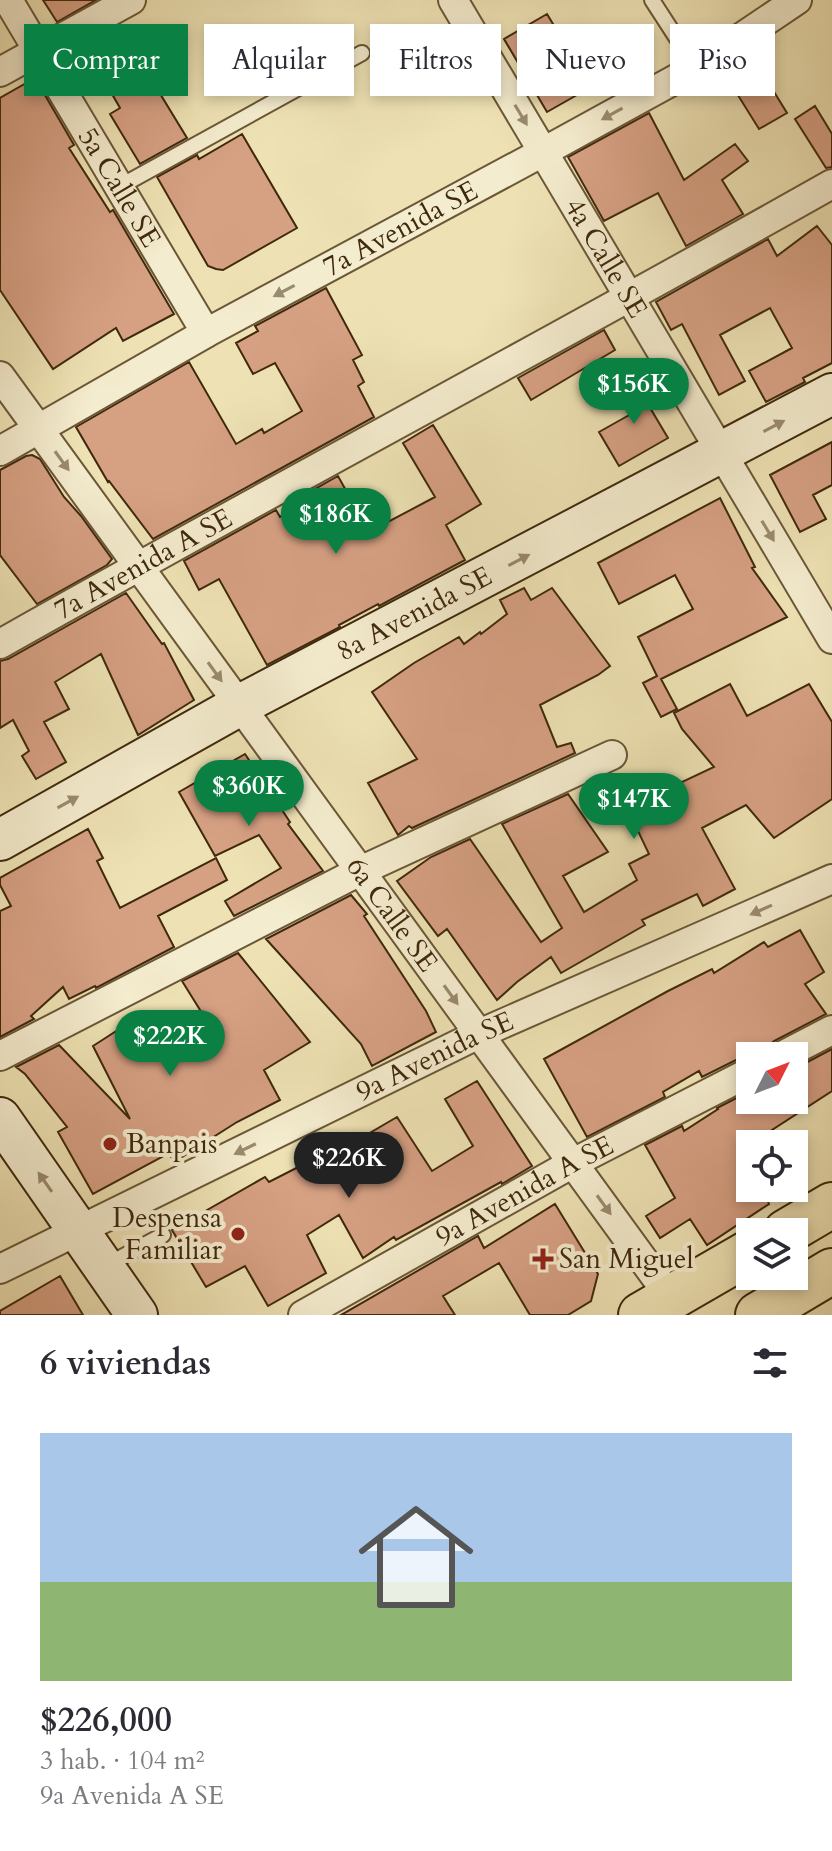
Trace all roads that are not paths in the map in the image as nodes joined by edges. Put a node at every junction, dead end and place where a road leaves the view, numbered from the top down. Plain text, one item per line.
1 (8, 0) edge
2 (131, 0) edge
3 (453, 0) edge
4 (652, 0) edge
5 (797, 0) edge
6 (88, 24) edge
7 (761, 24) edge
8 (24, 26) edge
9 (670, 28) edge
10 (362, 53) dead end
11 (24, 59) edge
12 (0, 72) edge
13 (670, 82) edge
14 (65, 96) edge
15 (543, 152) junction
16 (832, 184) edge
17 (119, 187) junction
18 (629, 298) junction
19 (206, 333) junction
20 (0, 376) edge
21 (832, 394) edge
22 (39, 429) junction
23 (0, 451) edge
24 (722, 454) junction
25 (138, 566) junction
26 (832, 639) edge
27 (0, 644) edge
28 (240, 705) junction
29 (612, 755) dead end
30 (0, 840) edge
31 (360, 871) junction
32 (832, 879) edge
33 (832, 1030) edge
34 (479, 1034) junction
35 (808, 1042) edge
36 (0, 1056) edge
37 (736, 1079) edge
38 (0, 1118) edge
39 (573, 1163) junction
40 (832, 1205) edge
41 (808, 1219) edge
42 (79, 1232) junction
43 (163, 1235) dead end
44 (736, 1262) edge
45 (103, 1267) junction
46 (0, 1269) edge
47 (832, 1271) edge
48 (736, 1284) edge
49 (671, 1309) edge
50 (137, 1315) edge
51 (303, 1315) edge
52 (758, 1315) edge

1 - 8 street, 5a Calle SE
2 - 6 street
3 -> 15 street, 4a Calle SE
4 - 9 lane
5 - 7 street, 7a Avenida SE
10 - 17 lane
11 - 12 street
13 -> 15 street, 7a Avenida SE
14 - 17 street, 5a Calle SE
15 - 18 street, 4a Calle SE
15 -> 19 street, 7a Avenida SE
16 - 18 street, 7a Avenida A SE
17 - 19 street, 5a Calle SE
18 - 24 street, 4a Calle SE
18 - 25 street, 7a Avenida A SE
19 - 22 street, 7a Avenida SE
20 - 22 street, 6a Calle SE
24 -> 21 street, 8a Avenida SE
22 - 23 street, 7a Avenida SE
22 -> 25 street, 6a Calle SE
24 -> 26 street, 4a Calle SE
28 -> 24 street, 8a Avenida SE
25 - 27 street, 7a Avenida A SE
25 -> 28 street, 6a Calle SE
30 -> 28 street, 8a Avenida SE
28 - 31 street, 6a Calle SE
29 - 31 street
31 -> 34 street, 6a Calle SE
31 - 36 street
32 -> 34 street, 9a Avenida SE
33 - 35 street
34 - 39 street, 6a Calle SE
34 -> 42 street, 9a Avenida SE
37 - 39 street, 9a Avenida A SE
42 -> 38 street
39 -> 49 street, 6a Calle SE
39 - 51 street, 9a Avenida A SE
40 - 41 highway
42 - 45 street
42 - 46 street, 9a Avenida SE
43 - 45 lane
44 - 49 highway
45 - 50 street
47 - 52 highway
48 - 49 highway

